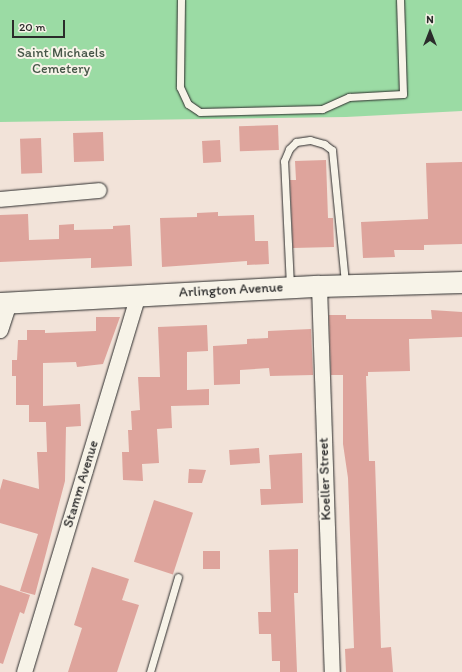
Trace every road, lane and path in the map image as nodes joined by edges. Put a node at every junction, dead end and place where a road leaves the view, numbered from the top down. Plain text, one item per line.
1 (181, 0) edge
2 (400, 0) edge
3 (99, 190) dead end
4 (0, 199) edge
5 (462, 282) edge
6 (345, 285) junction
7 (319, 286) junction
8 (290, 287) junction
9 (138, 295) junction
10 (4, 303) edge
11 (0, 330) edge
12 (178, 577) dead end
13 (24, 672) edge
14 (150, 672) edge
15 (332, 672) edge

1 - 2 lane
3 - 4 street
5 - 6 main road, Arlington Avenue
6 - 7 main road, Arlington Avenue
6 - 8 lane
7 - 8 main road, Arlington Avenue
7 - 15 street, Koeller Street
8 - 9 main road, Arlington Avenue
9 - 10 main road, Arlington Avenue
9 - 13 street, Stamm Avenue
10 - 11 street
12 - 14 lane

